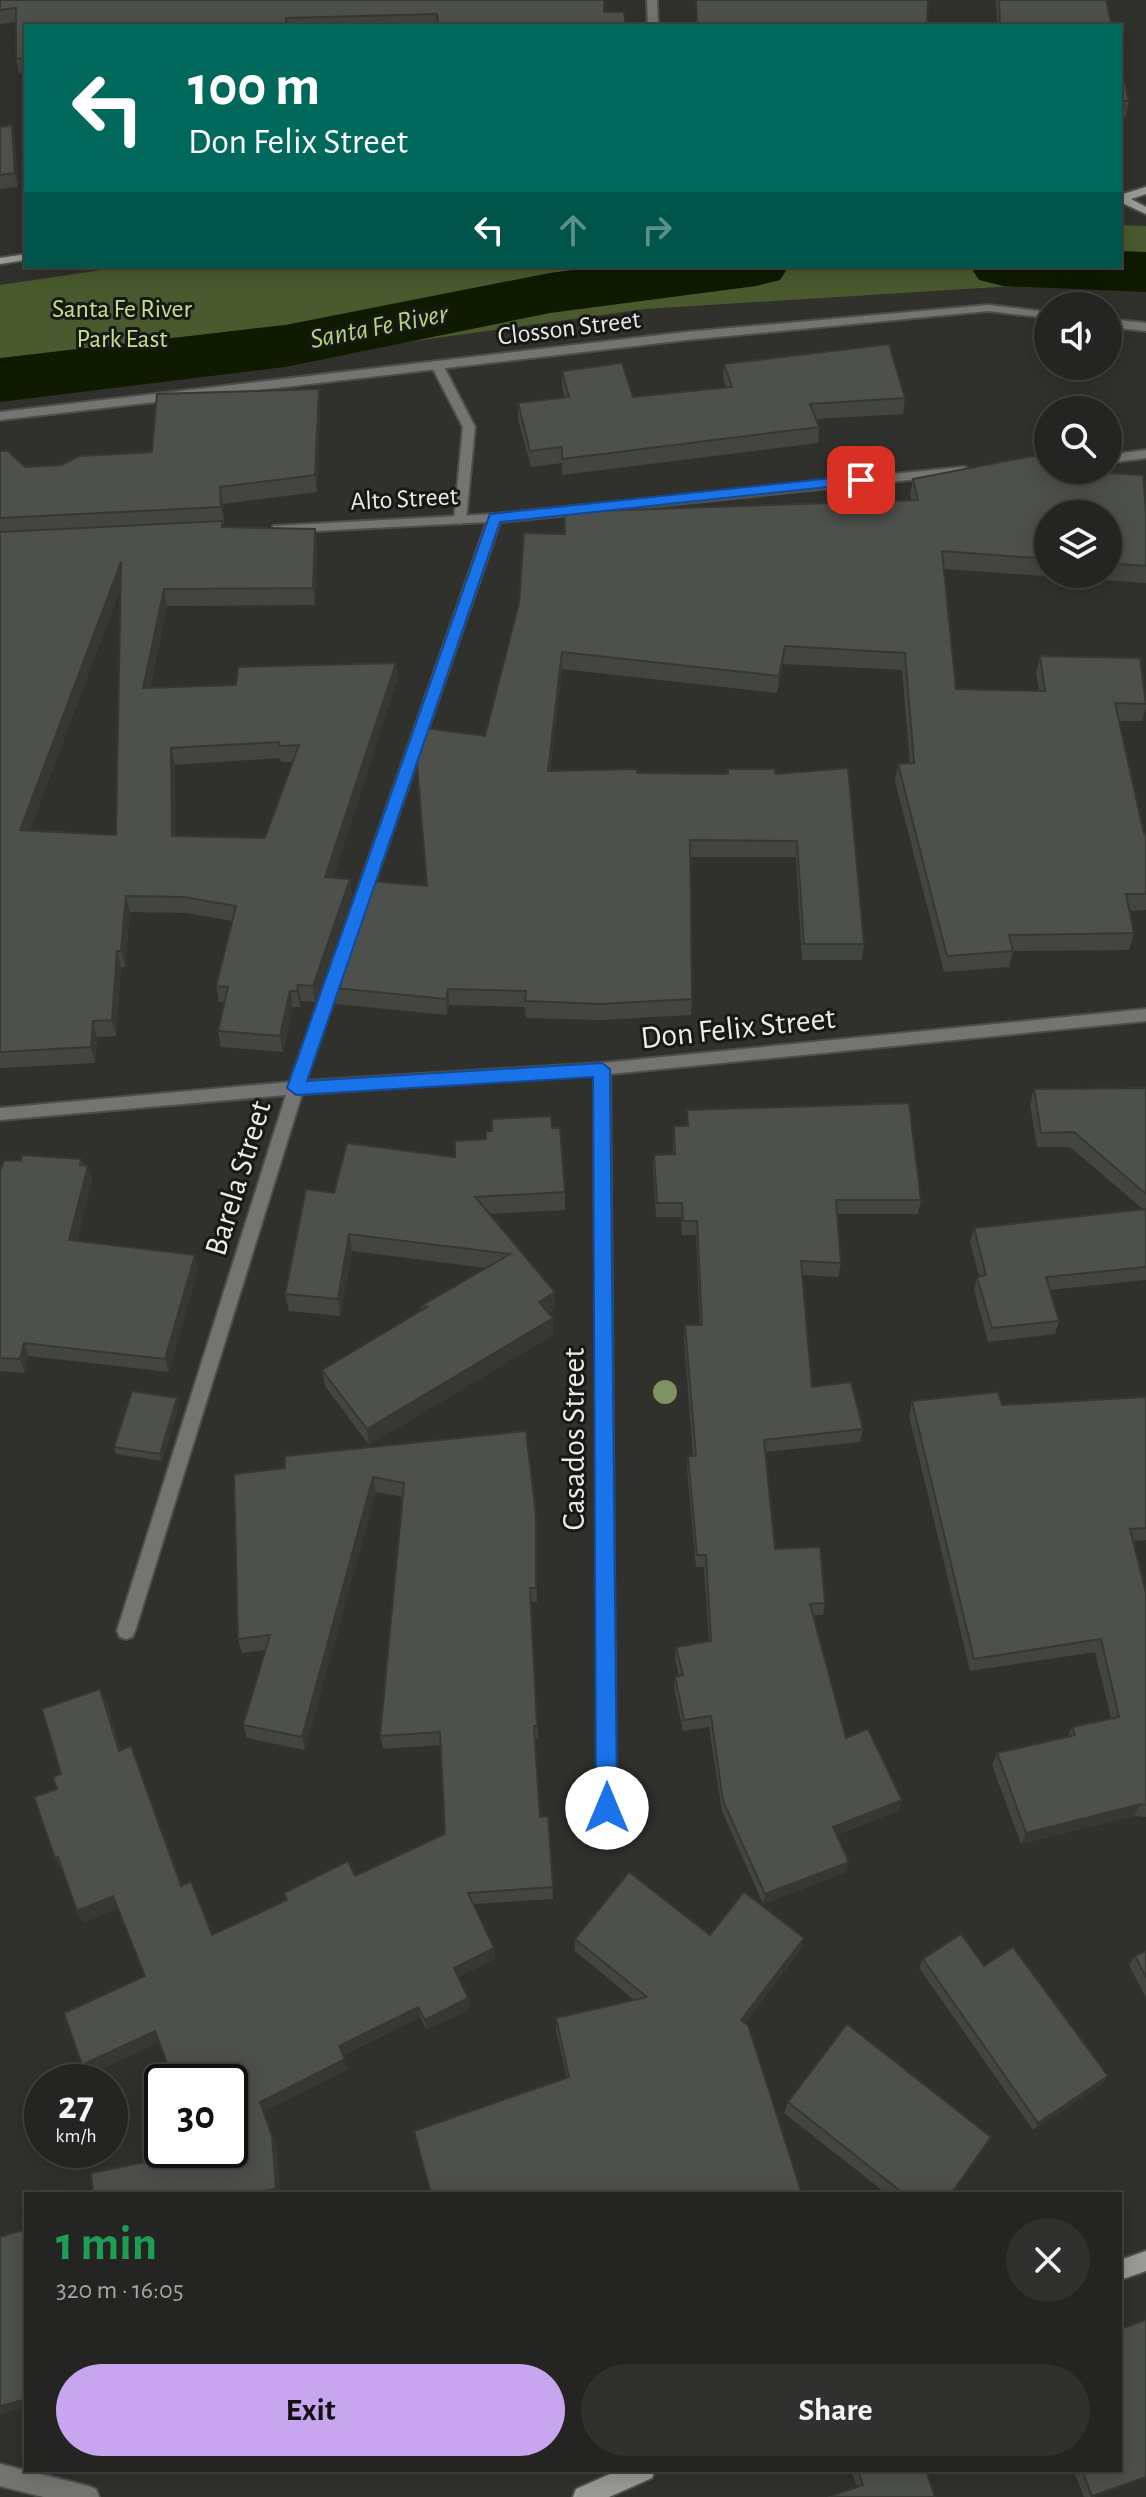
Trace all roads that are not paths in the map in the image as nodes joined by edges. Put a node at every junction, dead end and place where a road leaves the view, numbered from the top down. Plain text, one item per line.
1 (652, 0) edge
2 (653, 24) edge
3 (1146, 190) edge
4 (1122, 199) edge
5 (1122, 199) edge
6 (1146, 211) edge
7 (24, 257) edge
8 (0, 261) edge
9 (1034, 313) edge
10 (1122, 324) edge
11 (1146, 327) edge
12 (437, 365) junction
13 (0, 416) edge
14 (1146, 454) edge
15 (1122, 457) edge
16 (970, 471) edge
17 (495, 518) junction
18 (460, 520) junction
19 (259, 530) edge
20 (1146, 1015) edge
21 (602, 1069) junction
22 (296, 1088) junction
23 (0, 1114) edge
24 (126, 1631) dead end
25 (607, 1808) dead end
26 (1146, 2261) edge
27 (1122, 2269) edge
28 (640, 2472) edge
29 (0, 2475) edge
30 (88, 2497) edge
31 (584, 2497) edge

1 - 2 street
3 - 4 street
5 - 6 street
7 - 8 street
9 - 12 street, Closson Street
10 - 11 street
12 - 13 street, Closson Street
12 - 18 street
14 - 15 street
16 - 17 street, Alto Street
17 - 18 street, Alto Street
17 - 22 street, Barela Street
18 - 19 street, Alto Street
20 - 21 street, Don Felix Street
21 - 22 street, Don Felix Street
21 - 25 street, Casados Street
22 - 23 street, Don Felix Street
22 - 24 street, Barela Street
26 - 27 street
28 - 31 street
29 - 30 street

